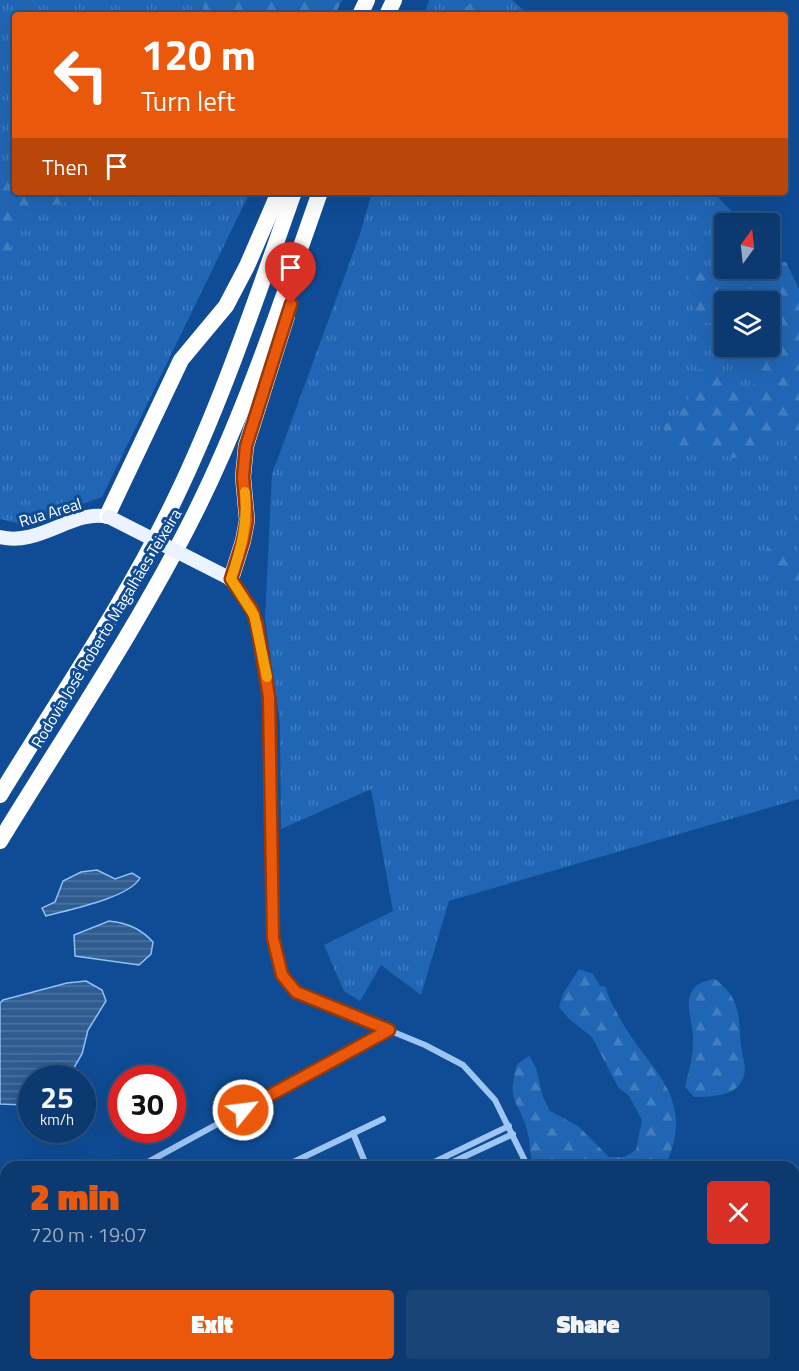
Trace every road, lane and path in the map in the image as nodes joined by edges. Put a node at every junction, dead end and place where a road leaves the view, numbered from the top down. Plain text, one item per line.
1 (278, 195) edge
2 (293, 195) edge
3 (320, 195) edge
4 (320, 195) edge
5 (108, 516) junction
6 (0, 537) edge
7 (230, 578) junction
8 (0, 795) edge
9 (0, 841) edge
10 (389, 1030) junction
11 (383, 1119) dead end
12 (509, 1126) junction
13 (354, 1133) junction
14 (513, 1134) junction
15 (150, 1161) edge
16 (296, 1161) edge
17 (365, 1161) edge
18 (436, 1161) edge
19 (455, 1161) edge
20 (525, 1161) edge

1 - 5 highway
2 - 8 highway, Rodovia José Roberto Magalhães Teixeira
3 - 7 highway
4 - 9 highway, Rodovia José Roberto Magalhães Teixeira
5 - 6 main road, Rua Areal
5 - 7 main road, bridge
7 - 10 street
10 - 12 street
10 - 15 street
11 - 13 street
12 - 14 street
12 - 18 street
13 - 16 street
13 - 17 street
14 - 19 street
14 - 20 street

